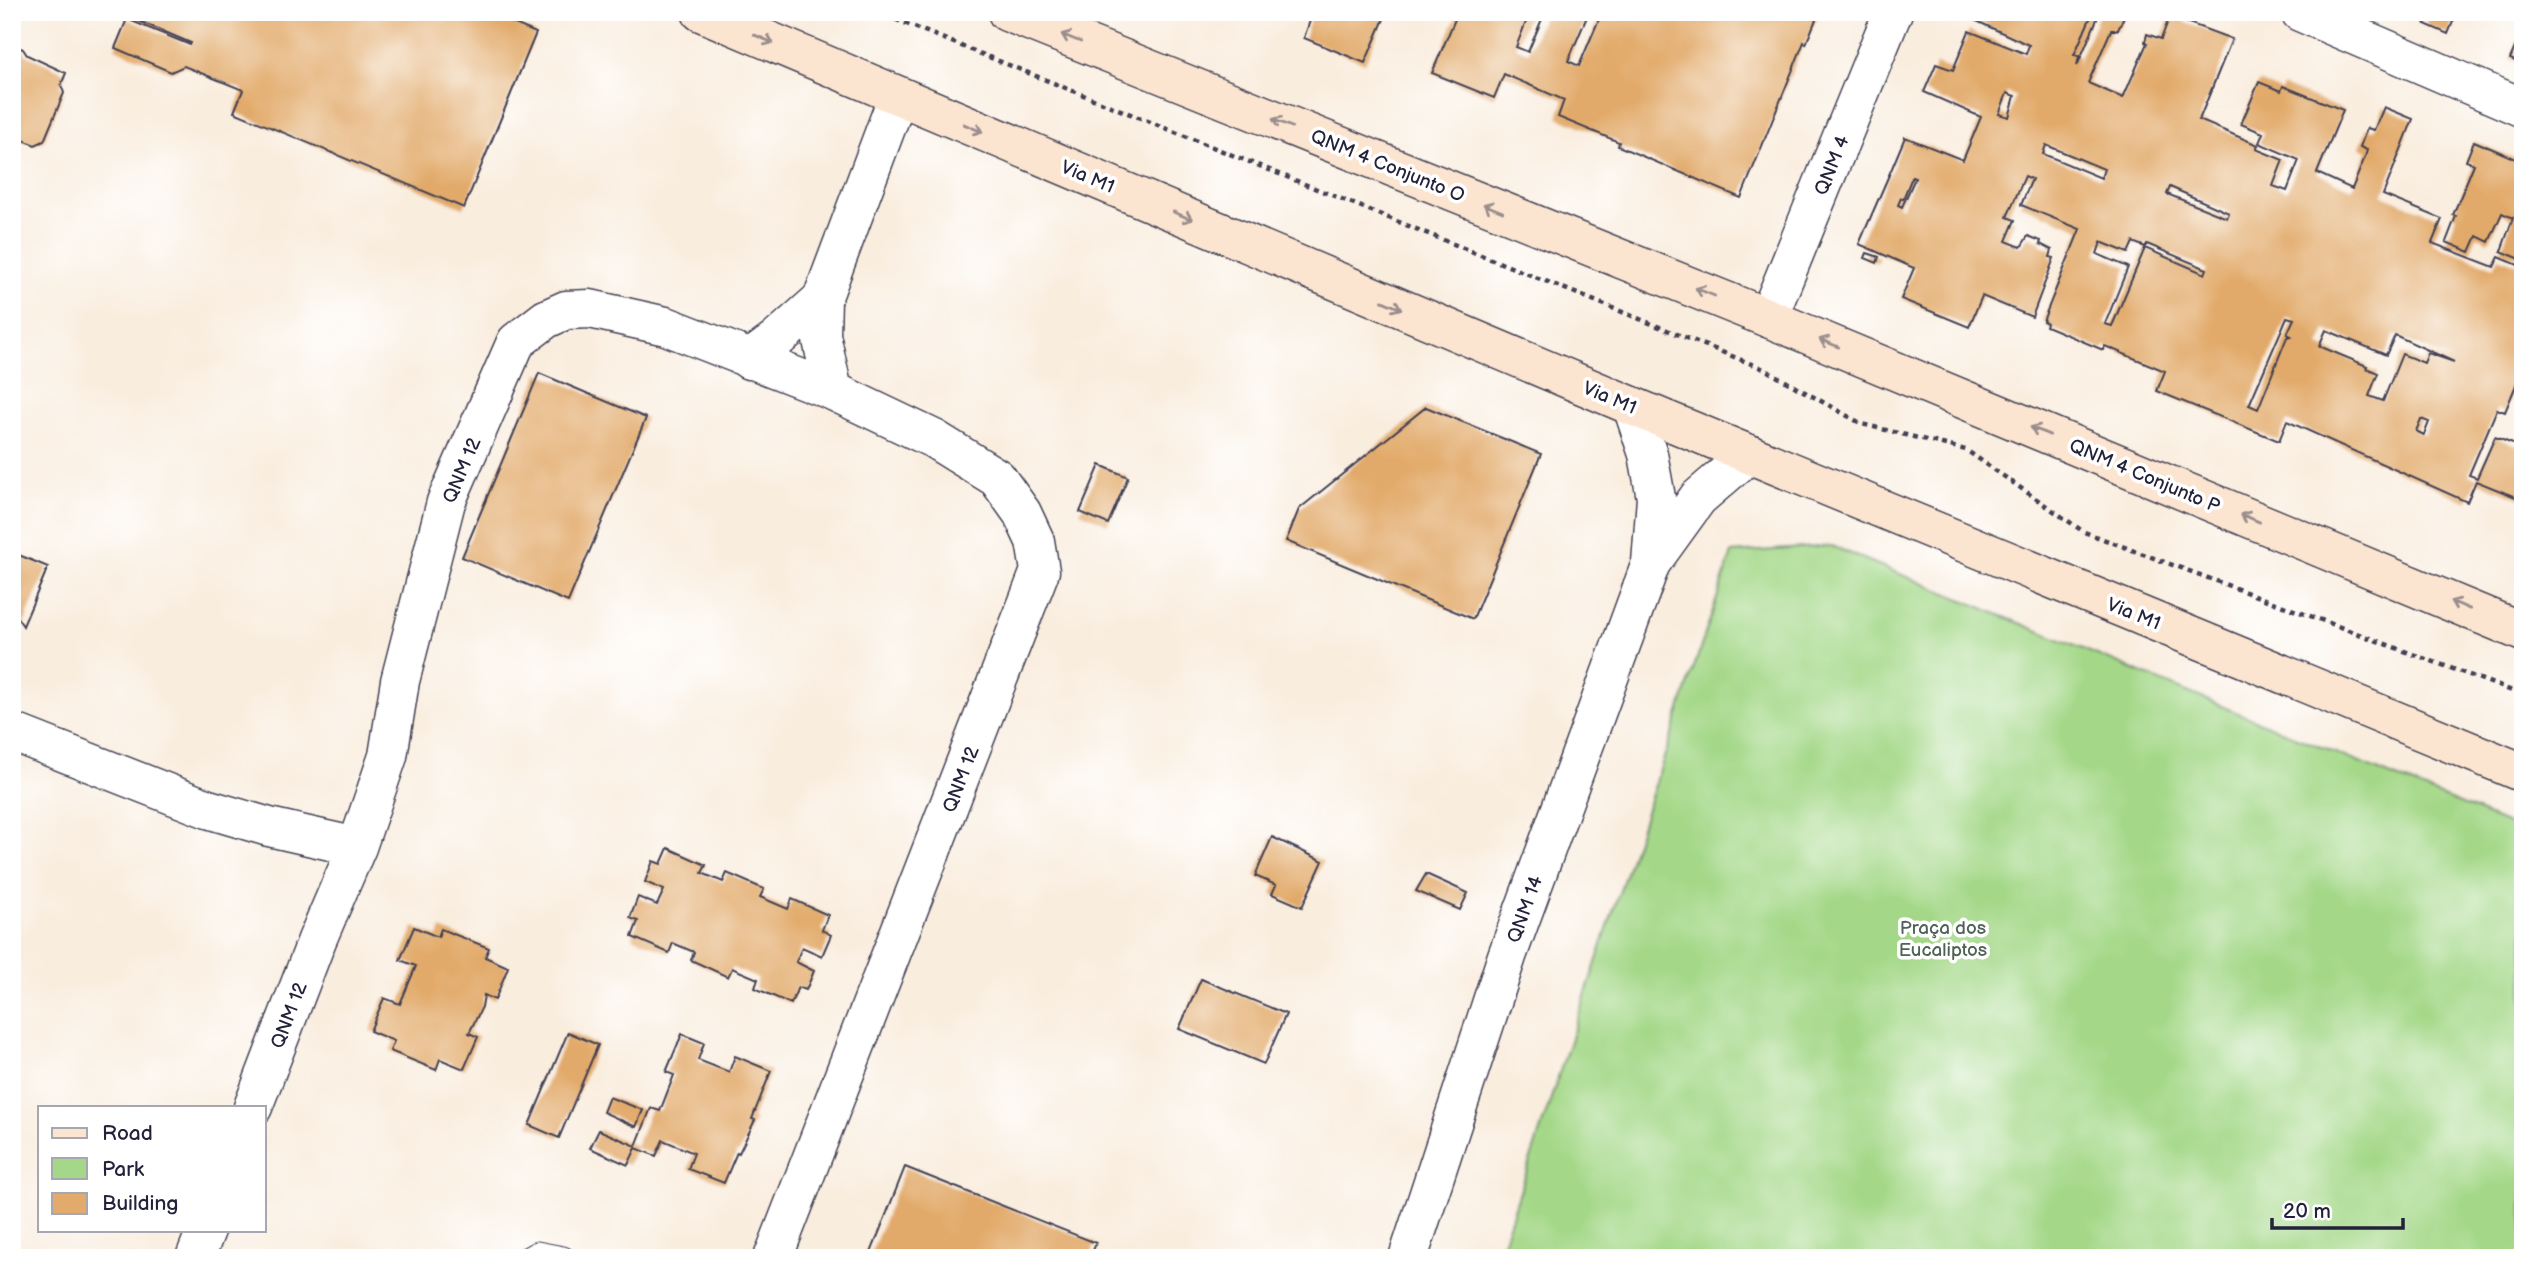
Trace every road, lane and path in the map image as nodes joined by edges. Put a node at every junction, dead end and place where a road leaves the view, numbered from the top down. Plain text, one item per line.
1 (701, 12) edge
2 (877, 12) edge
3 (1007, 12) edge
4 (1893, 12) edge
5 (2300, 12) edge
6 (898, 96) junction
7 (2523, 108) edge
8 (822, 299) junction
9 (1768, 318) junction
10 (749, 360) junction
11 (833, 391) junction
12 (1632, 406) junction
13 (1749, 453) junction
14 (1651, 563) junction
15 (2523, 632) edge
16 (2523, 695) edge
17 (2409, 726) junction
18 (12, 732) edge
19 (2523, 748) edge
20 (2523, 773) edge
21 (357, 847) junction
22 (253, 1106) edge
23 (205, 1232) edge
24 (195, 1258) edge
25 (528, 1258) edge
26 (563, 1258) edge
27 (773, 1258) edge
28 (1408, 1258) edge

1 -> 6 main road, Via M1
2 - 16 path
9 -> 3 main road, QNM 4 Conjunto O
4 - 9 street, QNM 4
5 - 7 street
6 - 8 street
6 -> 12 main road, Via M1
8 - 10 street
8 - 11 street
15 -> 9 main road, QNM 4 Conjunto P
10 - 11 street, QNM 12
10 - 21 street, QNM 12
11 - 27 street, QNM 12
12 - 13 main road, Via M1
12 - 14 street, QNM 14
13 - 14 street, QNM 14
13 - 17 main road, Via M1
14 - 28 street, QNM 14
17 - 19 main road
17 - 20 main road, Via M1
18 - 21 street
21 - 22 street, QNM 12
23 - 24 street
25 - 26 lane

